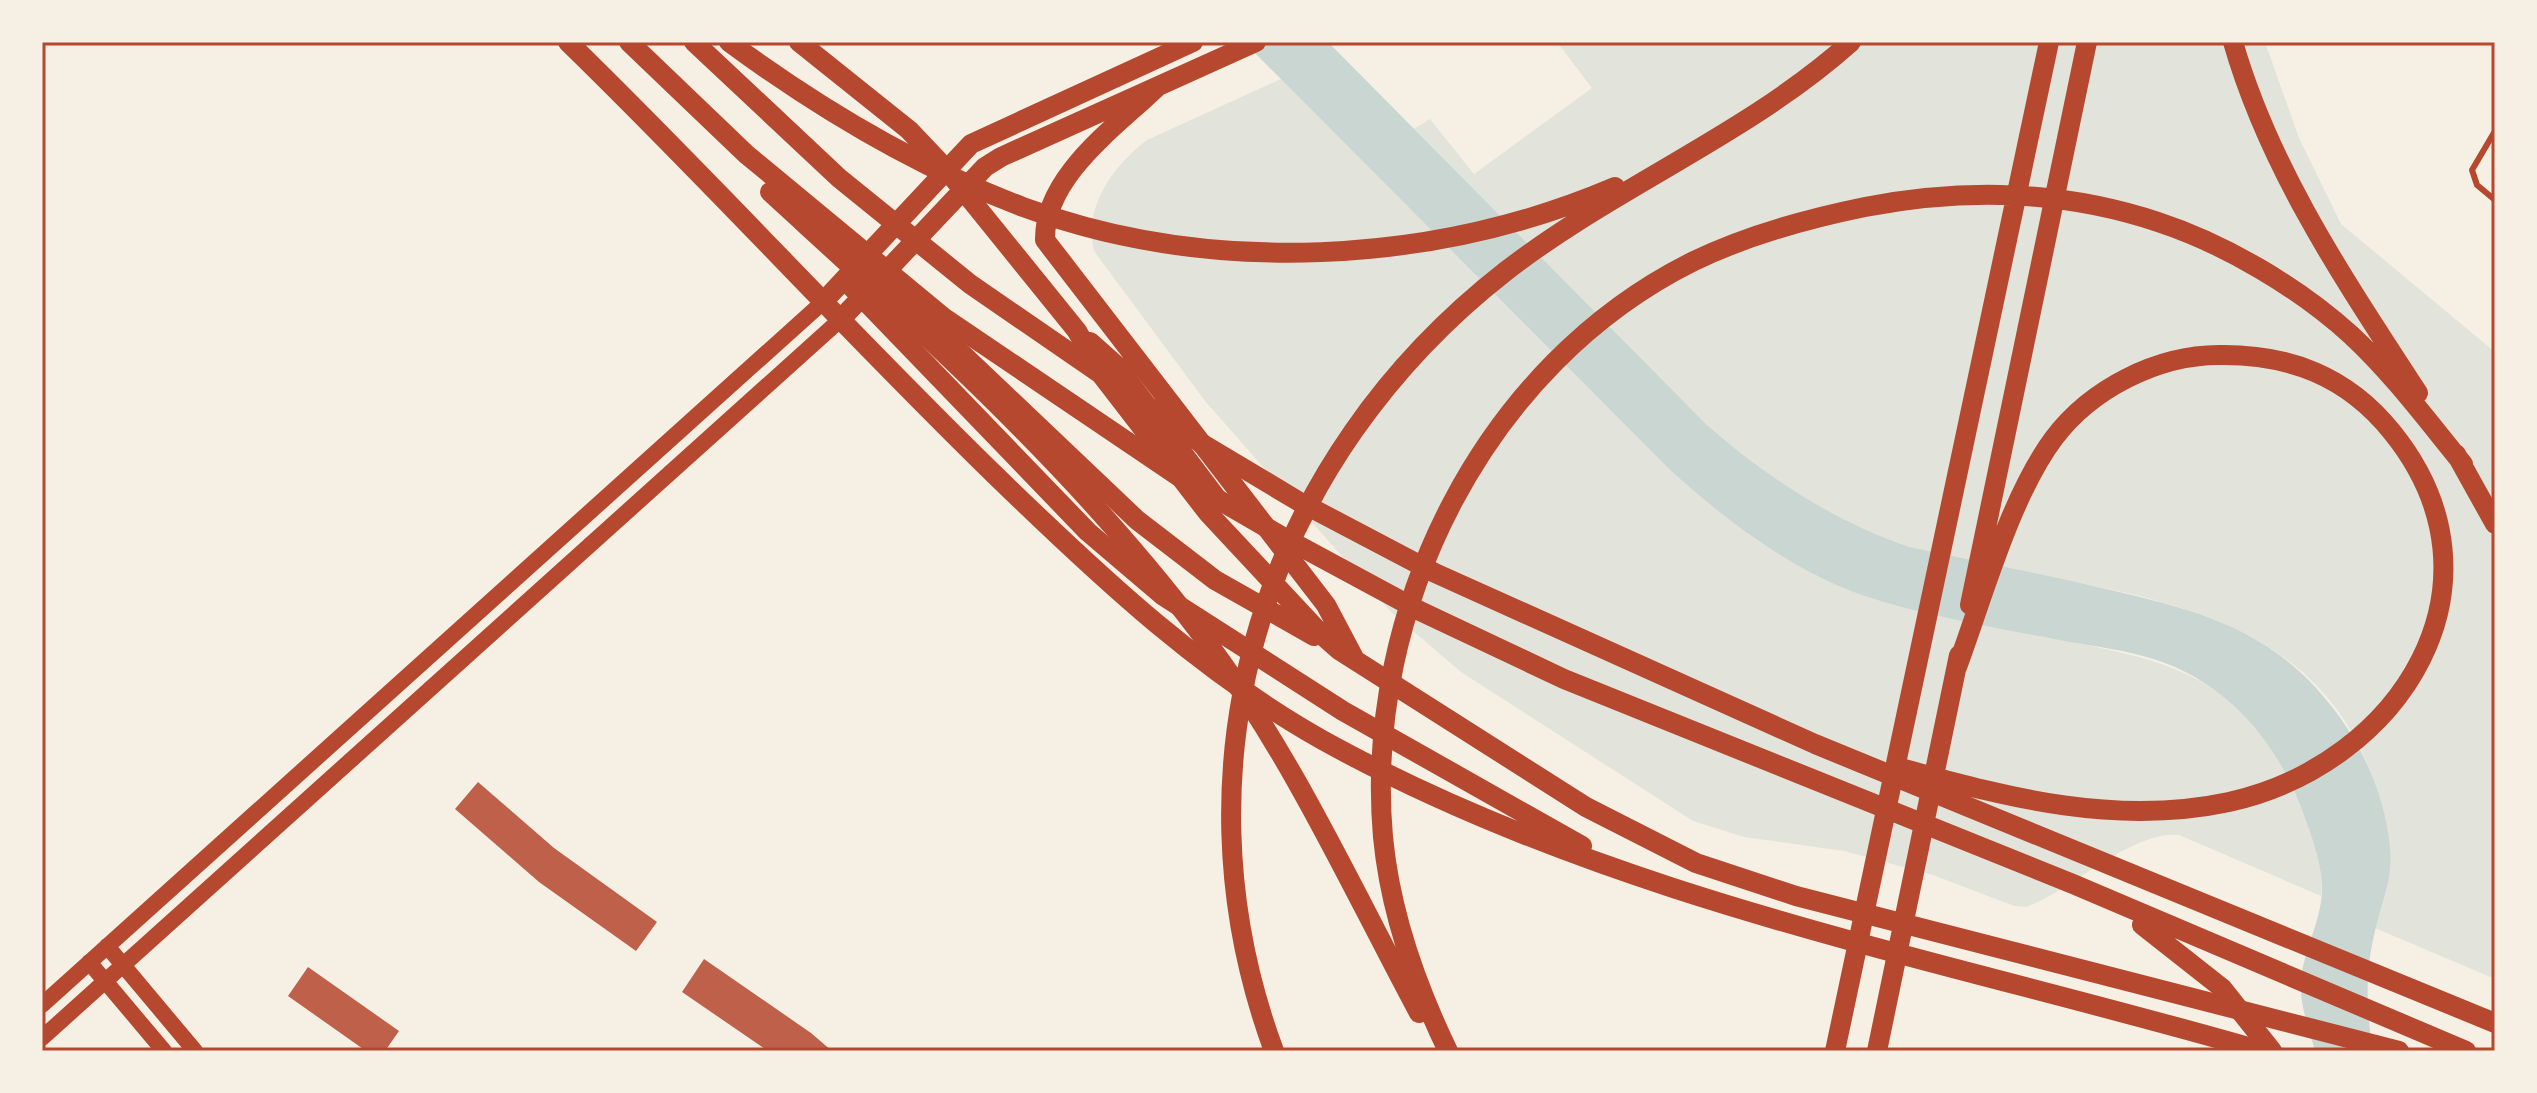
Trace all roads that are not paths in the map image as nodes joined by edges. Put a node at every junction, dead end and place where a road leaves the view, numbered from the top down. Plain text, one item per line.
1 (568, 42) edge
2 (628, 42) edge
3 (694, 42) edge
4 (729, 42) edge
5 (799, 42) edge
6 (1193, 42) edge
7 (1256, 42) edge
8 (1851, 42) edge
9 (2049, 42) edge
10 (2087, 42) edge
11 (2233, 42) edge
12 (1157, 87) junction
13 (2495, 131) edge
14 (1688, 156) junction
15 (946, 169) junction
16 (962, 189) junction
17 (2495, 200) edge
18 (864, 261) junction
19 (882, 278) junction
20 (845, 280) junction
21 (863, 297) junction
22 (823, 302) junction
23 (840, 320) junction
24 (2463, 464) junction
25 (2495, 524) edge
26 (1347, 655) junction
27 (1957, 667) junction
28 (1815, 744) junction
29 (1624, 870) junction
30 (1915, 873) junction
31 (2073, 884) junction
32 (107, 946) junction
33 (89, 962) junction
34 (124, 965) junction
35 (105, 980) junction
36 (42, 1005) edge
37 (2495, 1023) edge
38 (42, 1038) edge
39 (2394, 1049) edge
40 (164, 1051) edge
41 (195, 1051) edge
42 (1274, 1051) edge
43 (1440, 1051) edge
44 (1448, 1051) edge
45 (1835, 1051) edge
46 (1877, 1051) edge
47 (1890, 1051) edge
48 (2262, 1051) edge
49 (2272, 1051) edge
50 (2466, 1051) edge

1 - 22 main road
2 - 31 main road
2 - 43 main road
3 - 28 main road
4 - 14 main road
5 - 15 main road
6 - 15 main road
7 - 12 main road
8 - 14 main road
9 - 45 main road
10 - 27 main road
11 - 24 main road
12 - 16 main road
12 - 26 main road
13 - 17 lane
14 - 42 main road
15 - 16 main road
15 - 18 main road
16 - 19 main road
16 - 26 main road
18 - 19 main road
18 - 20 main road
19 - 21 main road
19 - 26 main road
20 - 21 main road
20 - 22 main road
21 - 23 main road
21 - 29 main road
22 - 23 main road
22 - 32 main road
23 - 29 main road
23 - 34 main road
24 - 25 main road
24 - 44 main road
26 - 39 main road
27 - 28 main road
27 - 30 main road
28 - 37 main road
29 - 48 main road
30 - 46 main road
30 - 47 main road
31 - 49 main road
31 - 50 main road
32 - 33 main road
32 - 34 main road
33 - 35 main road
33 - 36 main road
34 - 35 main road
34 - 41 main road
35 - 38 main road
35 - 40 main road

